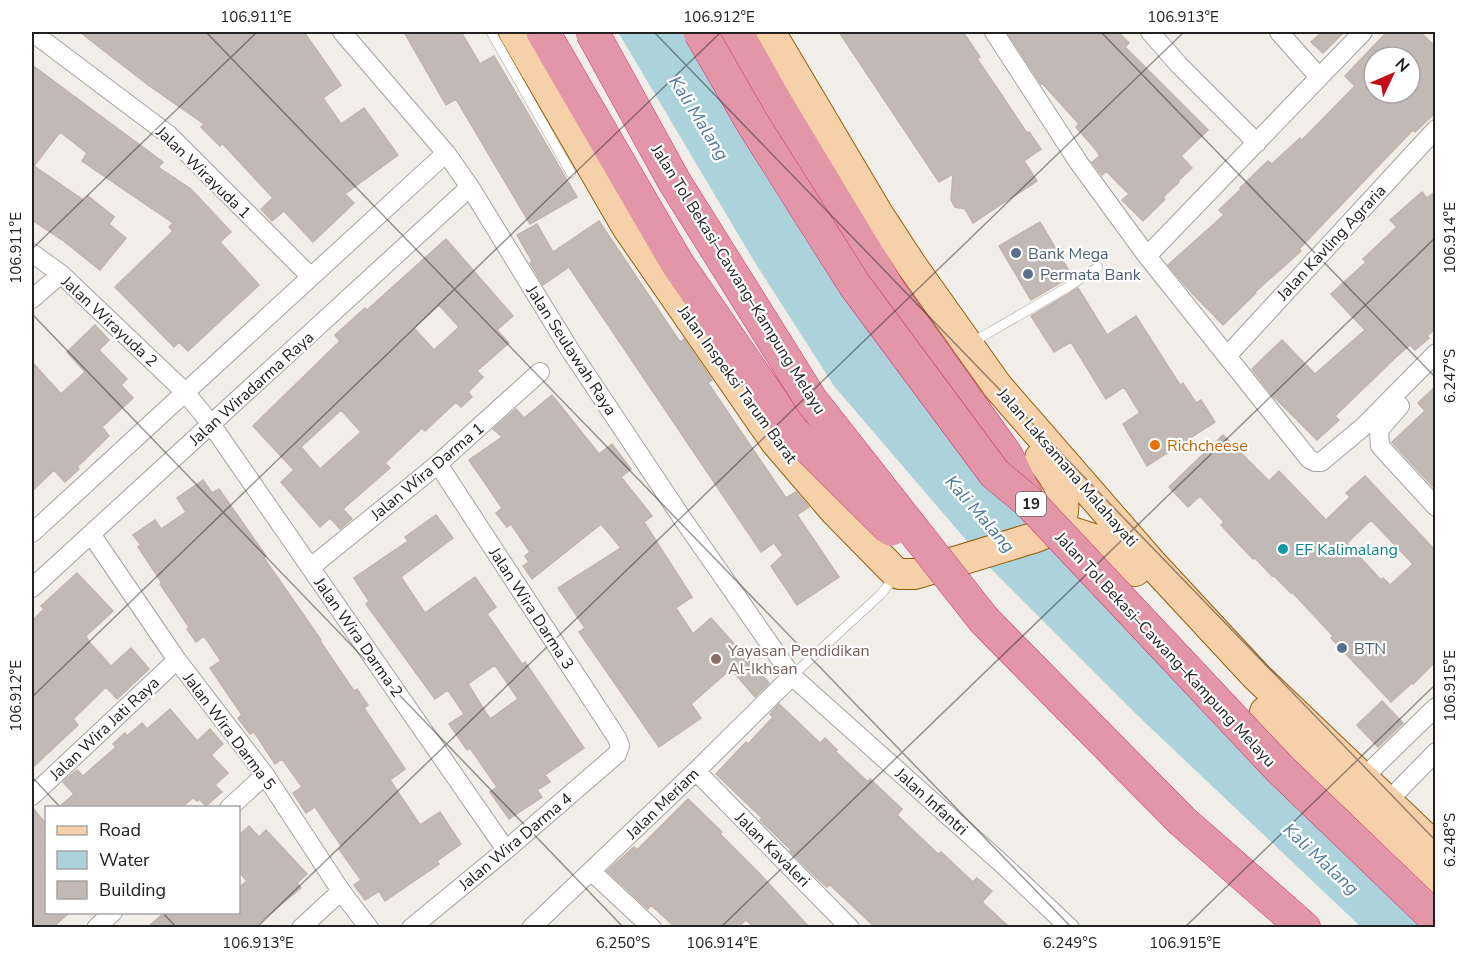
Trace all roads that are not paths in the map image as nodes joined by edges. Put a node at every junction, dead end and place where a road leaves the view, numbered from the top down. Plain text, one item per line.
1 (32, 32) edge
2 (342, 32) edge
3 (491, 32) edge
4 (514, 32) edge
5 (543, 32) edge
6 (591, 32) edge
7 (700, 32) edge
8 (736, 32) edge
9 (770, 32) edge
10 (994, 32) edge
11 (1150, 32) edge
12 (1279, 32) edge
13 (1363, 32) edge
14 (1319, 77) junction
15 (1436, 129) edge
16 (1257, 143) junction
17 (446, 153) junction
18 (571, 173) dead end
19 (470, 187) junction
20 (32, 253) edge
21 (1147, 256) junction
22 (1098, 267) dead end
23 (61, 274) junction
24 (311, 277) junction
25 (32, 299) edge
26 (967, 345) junction
27 (1436, 353) edge
28 (1227, 356) junction
29 (1436, 371) edge
30 (540, 372) dead end
31 (998, 387) junction
32 (185, 392) junction
33 (211, 424) junction
34 (438, 464) junction
35 (1029, 502) junction
36 (1436, 507) edge
37 (1057, 528) junction
38 (32, 533) edge
39 (91, 534) junction
40 (311, 567) junction
41 (912, 572) junction
42 (32, 588) edge
43 (984, 620) junction
44 (177, 660) junction
45 (792, 676) junction
46 (1436, 707) edge
47 (1436, 752) edge
48 (617, 754) joint
49 (696, 771) junction
50 (265, 775) junction
51 (1363, 778) junction
52 (32, 796) edge
53 (1388, 801) junction
54 (230, 806) edge
55 (1436, 848) edge
56 (506, 850) junction
57 (591, 872) junction
58 (1436, 881) edge
59 (341, 891) junction
60 (111, 914) edge
61 (1436, 919) edge
62 (96, 927) edge
63 (301, 927) edge
64 (369, 927) edge
65 (411, 927) edge
66 (531, 927) edge
67 (652, 927) edge
68 (850, 927) edge
69 (1070, 927) edge
70 (1304, 927) edge

1 - 24 street, Jalan Wirayuda 1
2 - 17 street, Jalan Seulawah Raya
3 - 18 lane
4 - 41 main road, Jalan Inspeksi Tarum Barat
5 - 43 highway, bridge
6 - 43 highway, Jalan Tol Bekasi–Cawang–Kampung Melayu, bridge
7 - 35 highway, Jalan Tol Bekasi–Cawang–Kampung Melayu / 19, bridge
8 - 35 highway
9 - 26 main road, Jalan Laksamana Malahayati
10 - 21 street
11 - 16 street
12 - 14 street
13 - 14 street
14 - 16 street
15 - 28 street, Jalan Kavling Agraria
16 - 21 street
17 - 19 street, Jalan Seulawah Raya
17 - 24 street
19 - 33 street, Jalan Wiradarma Raya
19 - 45 street, Jalan Seulawah Raya
20 - 23 street, Jalan Wirayuda 2
21 - 28 street
22 - 26 lane
23 - 25 street
23 - 32 street, Jalan Wirayuda 2
24 - 32 street
26 - 31 main road, Jalan Laksamana Malahayati
27 - 28 street
29 - 36 street
30 - 34 street, Jalan Wira Darma 1
31 - 37 main road
31 - 51 main road, Jalan Laksamana Malahayati
32 - 33 street, Jalan Wirayuda 2
32 - 38 street
33 - 39 street, Jalan Wiradarma Raya
33 - 40 street, Jalan Wira Darma 2
34 - 40 street, Jalan Wira Darma 1
34 - 48 street, Jalan Wira Darma 3
35 - 61 highway, Jalan Tol Bekasi–Cawang–Kampung Melayu / 19, bridge
37 - 41 main road, bridge
37 - 58 main road, Jalan Laksamana Malahayati
39 - 42 street, Jalan Wiradarma Raya
39 - 44 street, Jalan Wira Darma 5
40 - 56 street, Jalan Wira Darma 2
41 - 45 lane
43 - 70 highway, Jalan Tol Bekasi–Cawang–Kampung Melayu
44 - 50 street, Jalan Wira Darma 5
44 - 52 street, Jalan Wira Jati Raya
45 - 49 street, Jalan Meriam
45 - 69 street, Jalan Infantri
46 - 51 street
47 - 53 street
48 - 56 street, Jalan Wira Darma 4
49 - 57 street, Jalan Meriam
49 - 68 street, Jalan Kavaleri
50 - 54 street
50 - 59 street, Jalan Wira Darma 5
51 - 53 main road, Jalan Laksamana Malahayati
53 - 55 main road, Jalan Laksamana Malahayati
56 - 65 street, Jalan Wira Darma 4
57 - 66 street, Jalan Meriam
57 - 67 street
59 - 63 street
59 - 64 street, Jalan Wira Darma 5
60 - 62 street

